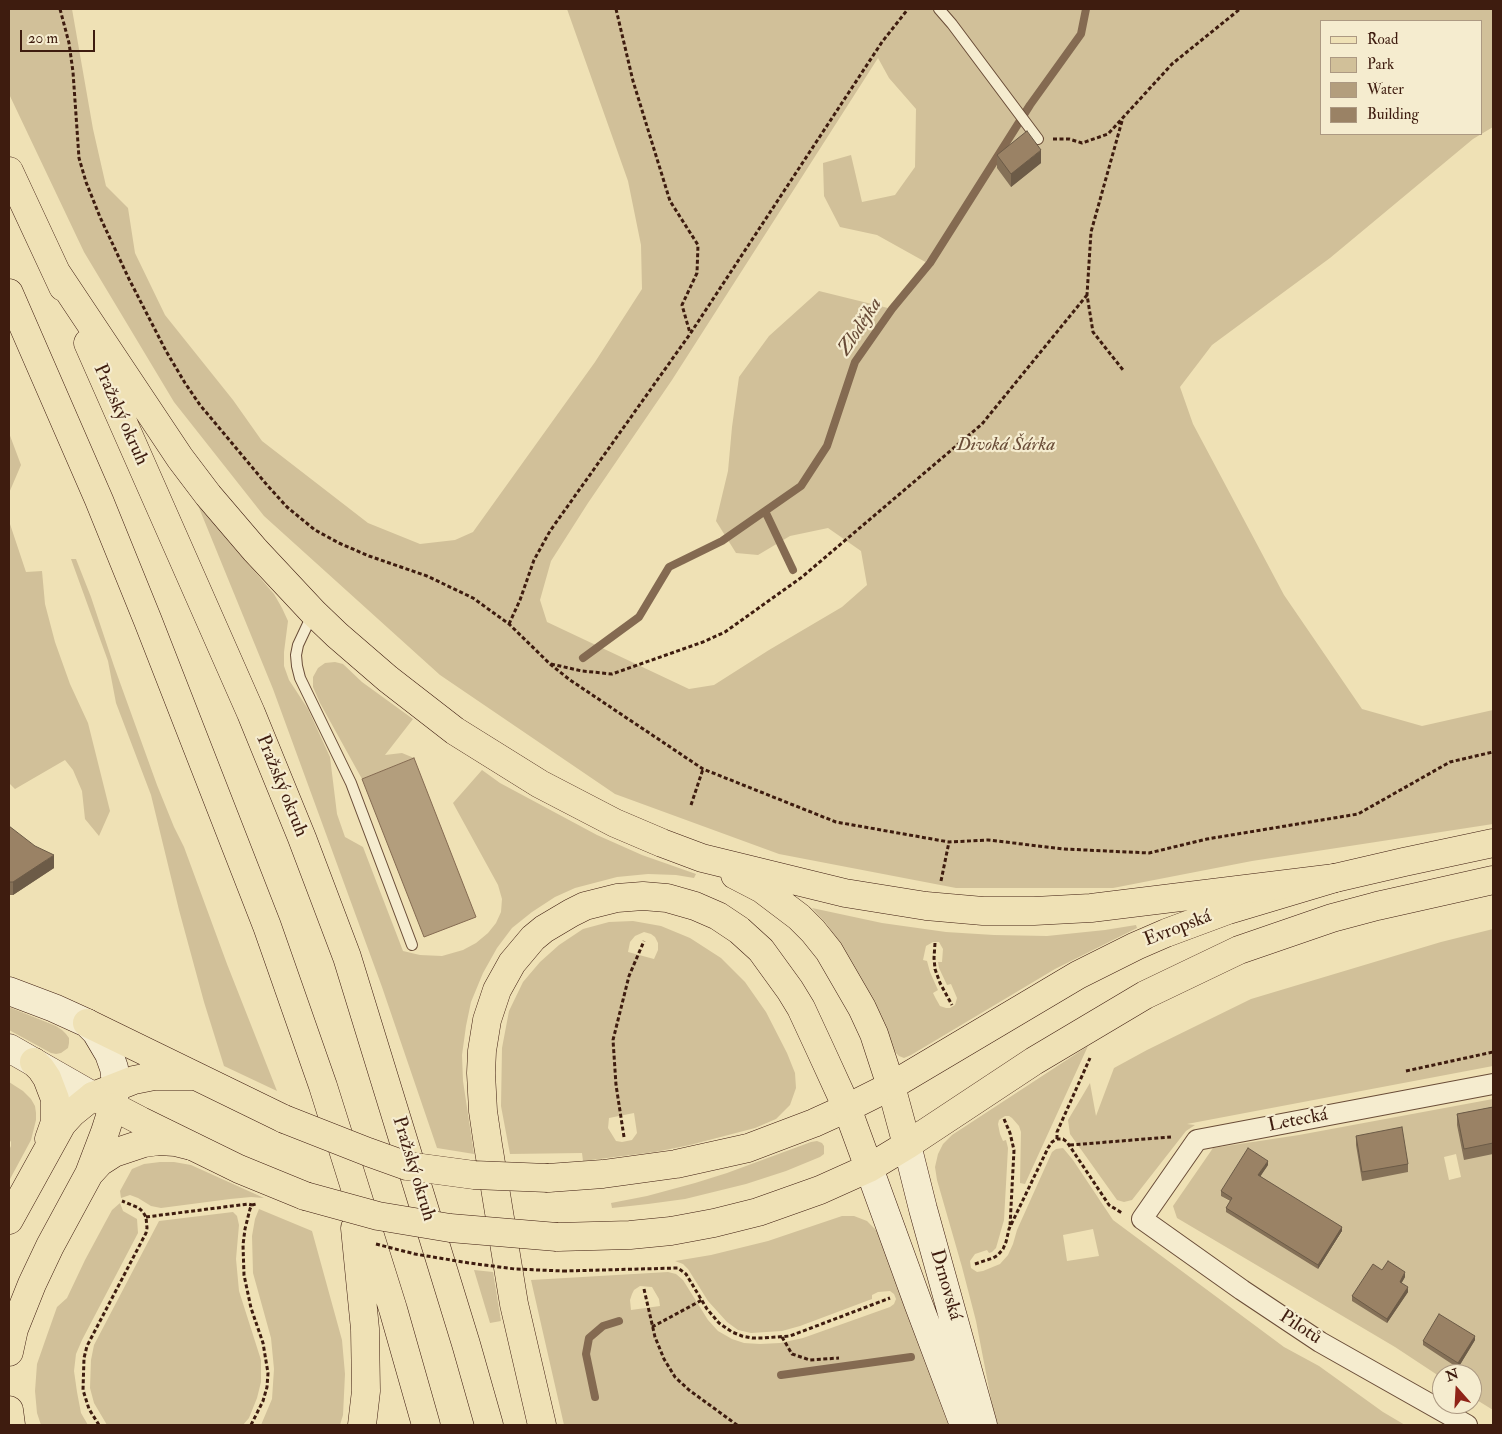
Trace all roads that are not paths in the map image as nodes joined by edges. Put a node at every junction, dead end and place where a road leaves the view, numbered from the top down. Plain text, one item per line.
1 (939, 9) edge
2 (1038, 139) road end
3 (9, 171) edge
4 (56, 272) junction
5 (9, 293) edge
6 (314, 612) junction
7 (1493, 843) edge
8 (702, 858) junction
9 (1335, 878) junction
10 (1493, 880) edge
11 (412, 945) dead end
12 (9, 991) edge
13 (87, 1023) junction
14 (9, 1048) edge
15 (34, 1062) junction
16 (194, 1076) junction
17 (1493, 1084) edge
18 (890, 1086) junction
19 (107, 1097) junction
20 (847, 1108) junction
21 (340, 1140) junction
22 (907, 1145) junction
23 (191, 1146) junction
24 (43, 1157) junction
25 (869, 1168) junction
26 (89, 1174) junction
27 (1142, 1219) joint
28 (9, 1220) edge
29 (9, 1352) edge
30 (9, 1410) edge
31 (11, 1425) edge
32 (362, 1425) edge
33 (426, 1425) edge
34 (489, 1425) edge
35 (542, 1425) edge
36 (964, 1425) edge
37 (983, 1425) edge
38 (1467, 1425) edge

1 - 2 lane
3 - 4 main road, Pražský okruh
4 - 6 main road
4 - 34 main road, Pražský okruh
5 - 21 main road
6 - 8 main road
6 - 11 lane
7 - 9 main road, Evropská
8 - 9 main road
8 - 18 main road
9 - 18 main road, Evropská
10 - 22 main road
12 - 13 main road
13 - 16 main road, Evropská
13 - 19 main road
14 - 15 main road
15 - 19 main road
15 - 24 main road
16 - 19 main road
16 - 20 main road, Evropská, bridge
17 - 27 street, Letecká
18 - 20 main road, Evropská
18 - 22 main road
19 - 23 main road
19 - 24 main road
19 - 26 main road
20 - 25 main road
20 - 35 main road
21 - 32 main road
21 - 33 main road
22 - 25 main road
22 - 37 main road, Drnovská
23 - 25 main road, bridge
23 - 26 main road
24 - 28 main road
25 - 36 main road, Drnovská
26 - 29 main road
27 - 38 street, Pilotů
30 - 31 main road

